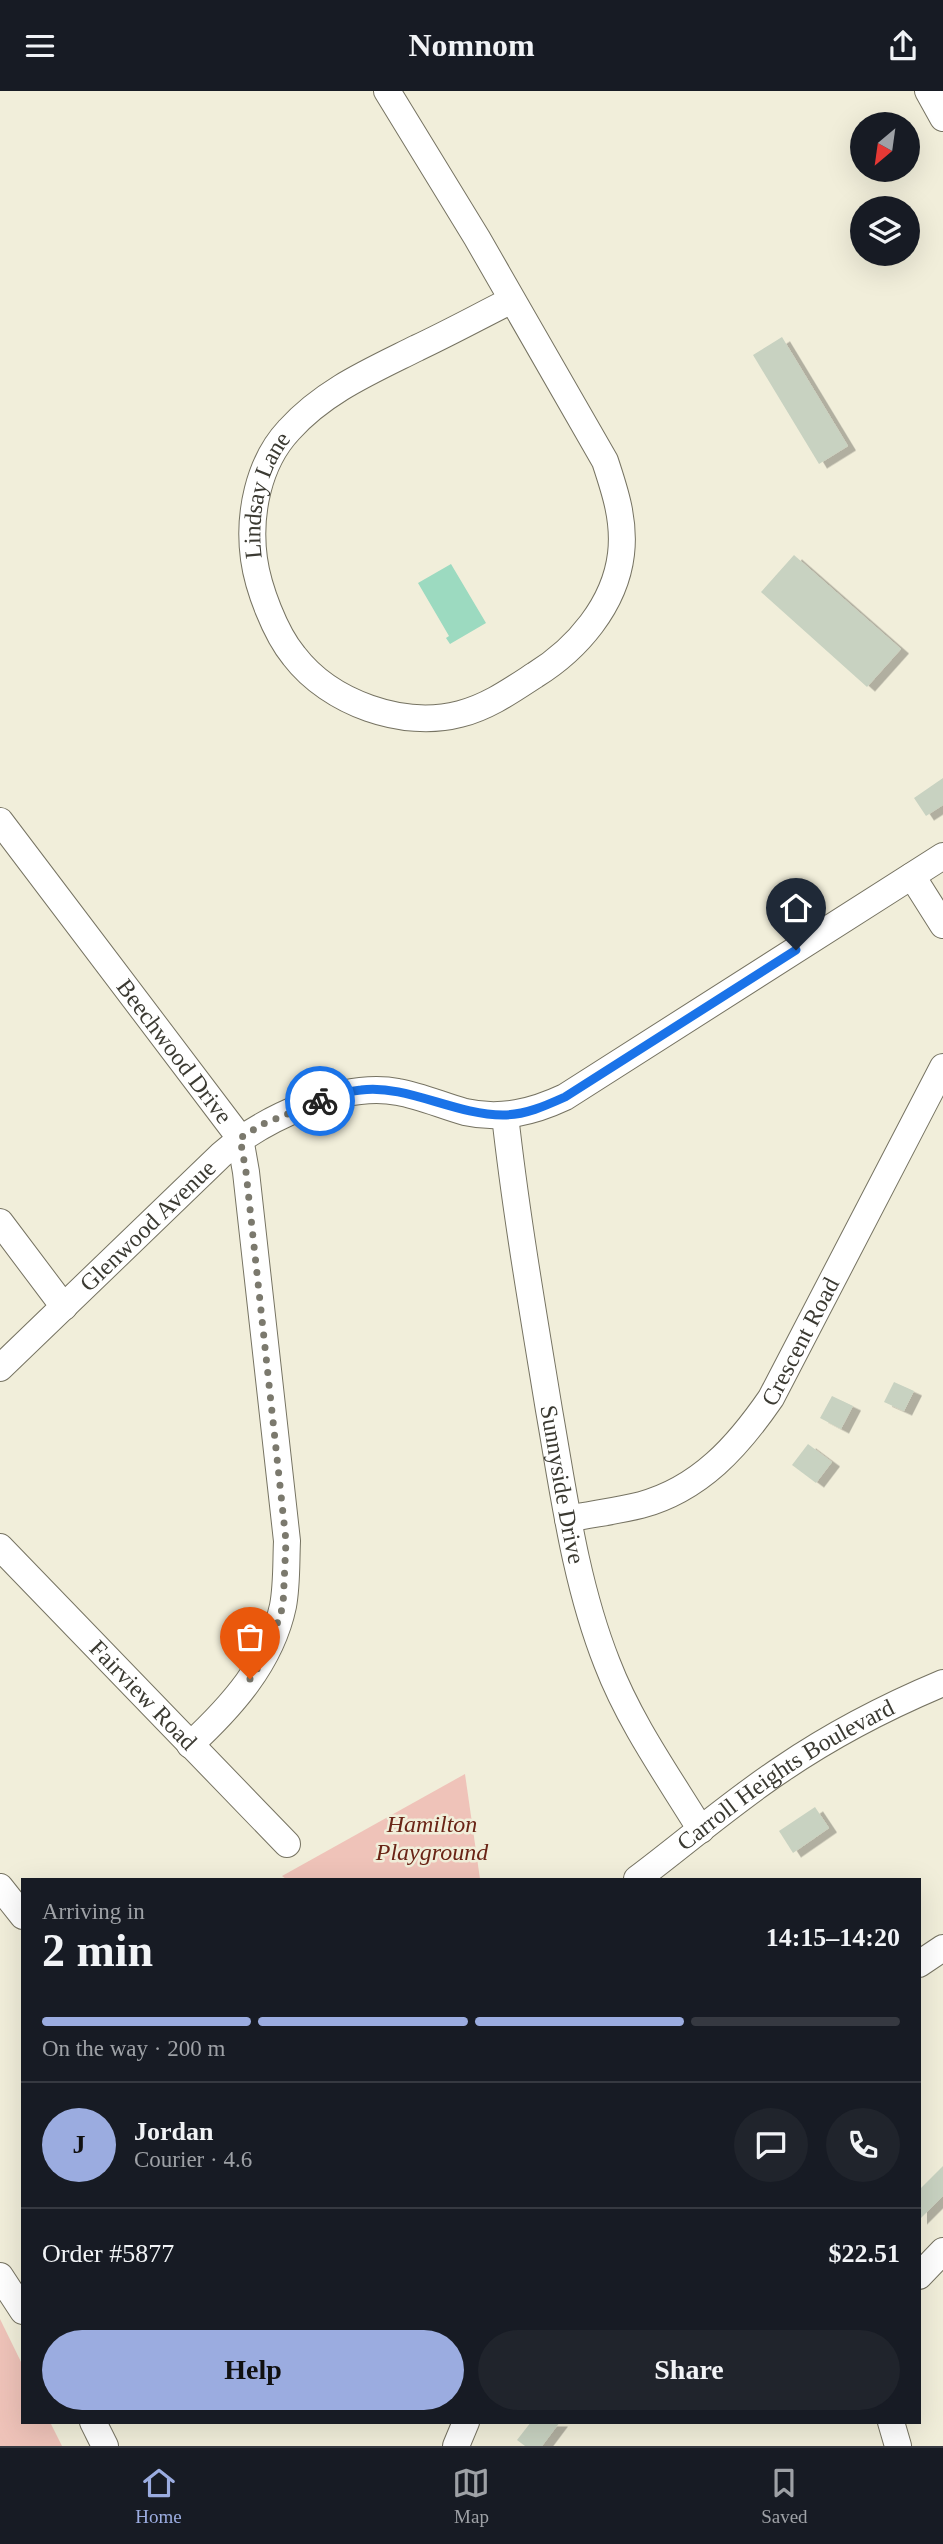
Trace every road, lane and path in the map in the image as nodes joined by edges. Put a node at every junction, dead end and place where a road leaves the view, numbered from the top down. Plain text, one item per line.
1 (387, 91) edge
2 (928, 91) edge
3 (943, 118) edge
4 (512, 300) junction
5 (0, 821) edge
6 (943, 856) edge
7 (912, 876) junction
8 (943, 925) edge
9 (943, 1067) edge
10 (505, 1115) junction
11 (240, 1138) junction
12 (0, 1222) edge
13 (64, 1307) junction
14 (0, 1368) edge
15 (568, 1519) junction
16 (0, 1546) edge
17 (943, 1683) edge
18 (190, 1745) junction
19 (701, 1830) junction
20 (287, 1844) dead end
21 (638, 1878) edge
22 (0, 1887) edge
23 (21, 1913) edge
24 (943, 1948) edge
25 (921, 1963) edge
26 (943, 2251) edge
27 (921, 2274) edge
28 (0, 2276) edge
29 (21, 2308) edge
30 (94, 2424) edge
31 (465, 2424) edge
32 (892, 2424) edge
33 (105, 2446) edge
34 (457, 2446) edge
35 (898, 2446) edge

1 - 4 street, Lindsay Lane
2 - 3 street
4 - 4 street, Lindsay Lane
5 - 11 street, Beechwood Drive
6 - 7 street, Glenwood Avenue
7 - 8 street
7 - 10 street, Glenwood Avenue
9 - 15 street, Crescent Road
10 - 11 street, Glenwood Avenue
10 - 15 street, Sunnyside Drive
11 - 13 street, Glenwood Avenue
11 - 18 street, Beechwood Drive
12 - 13 street
13 - 14 street, Glenwood Avenue
15 - 19 street, Sunnyside Drive
16 - 18 street, Fairview Road
17 - 19 street, Carroll Heights Boulevard
18 - 20 street, Fairview Road
19 - 21 street, Carroll Heights Boulevard
22 - 23 street
24 - 25 street
26 - 27 street
28 - 29 street
30 - 33 street
31 - 34 street
32 - 35 street

